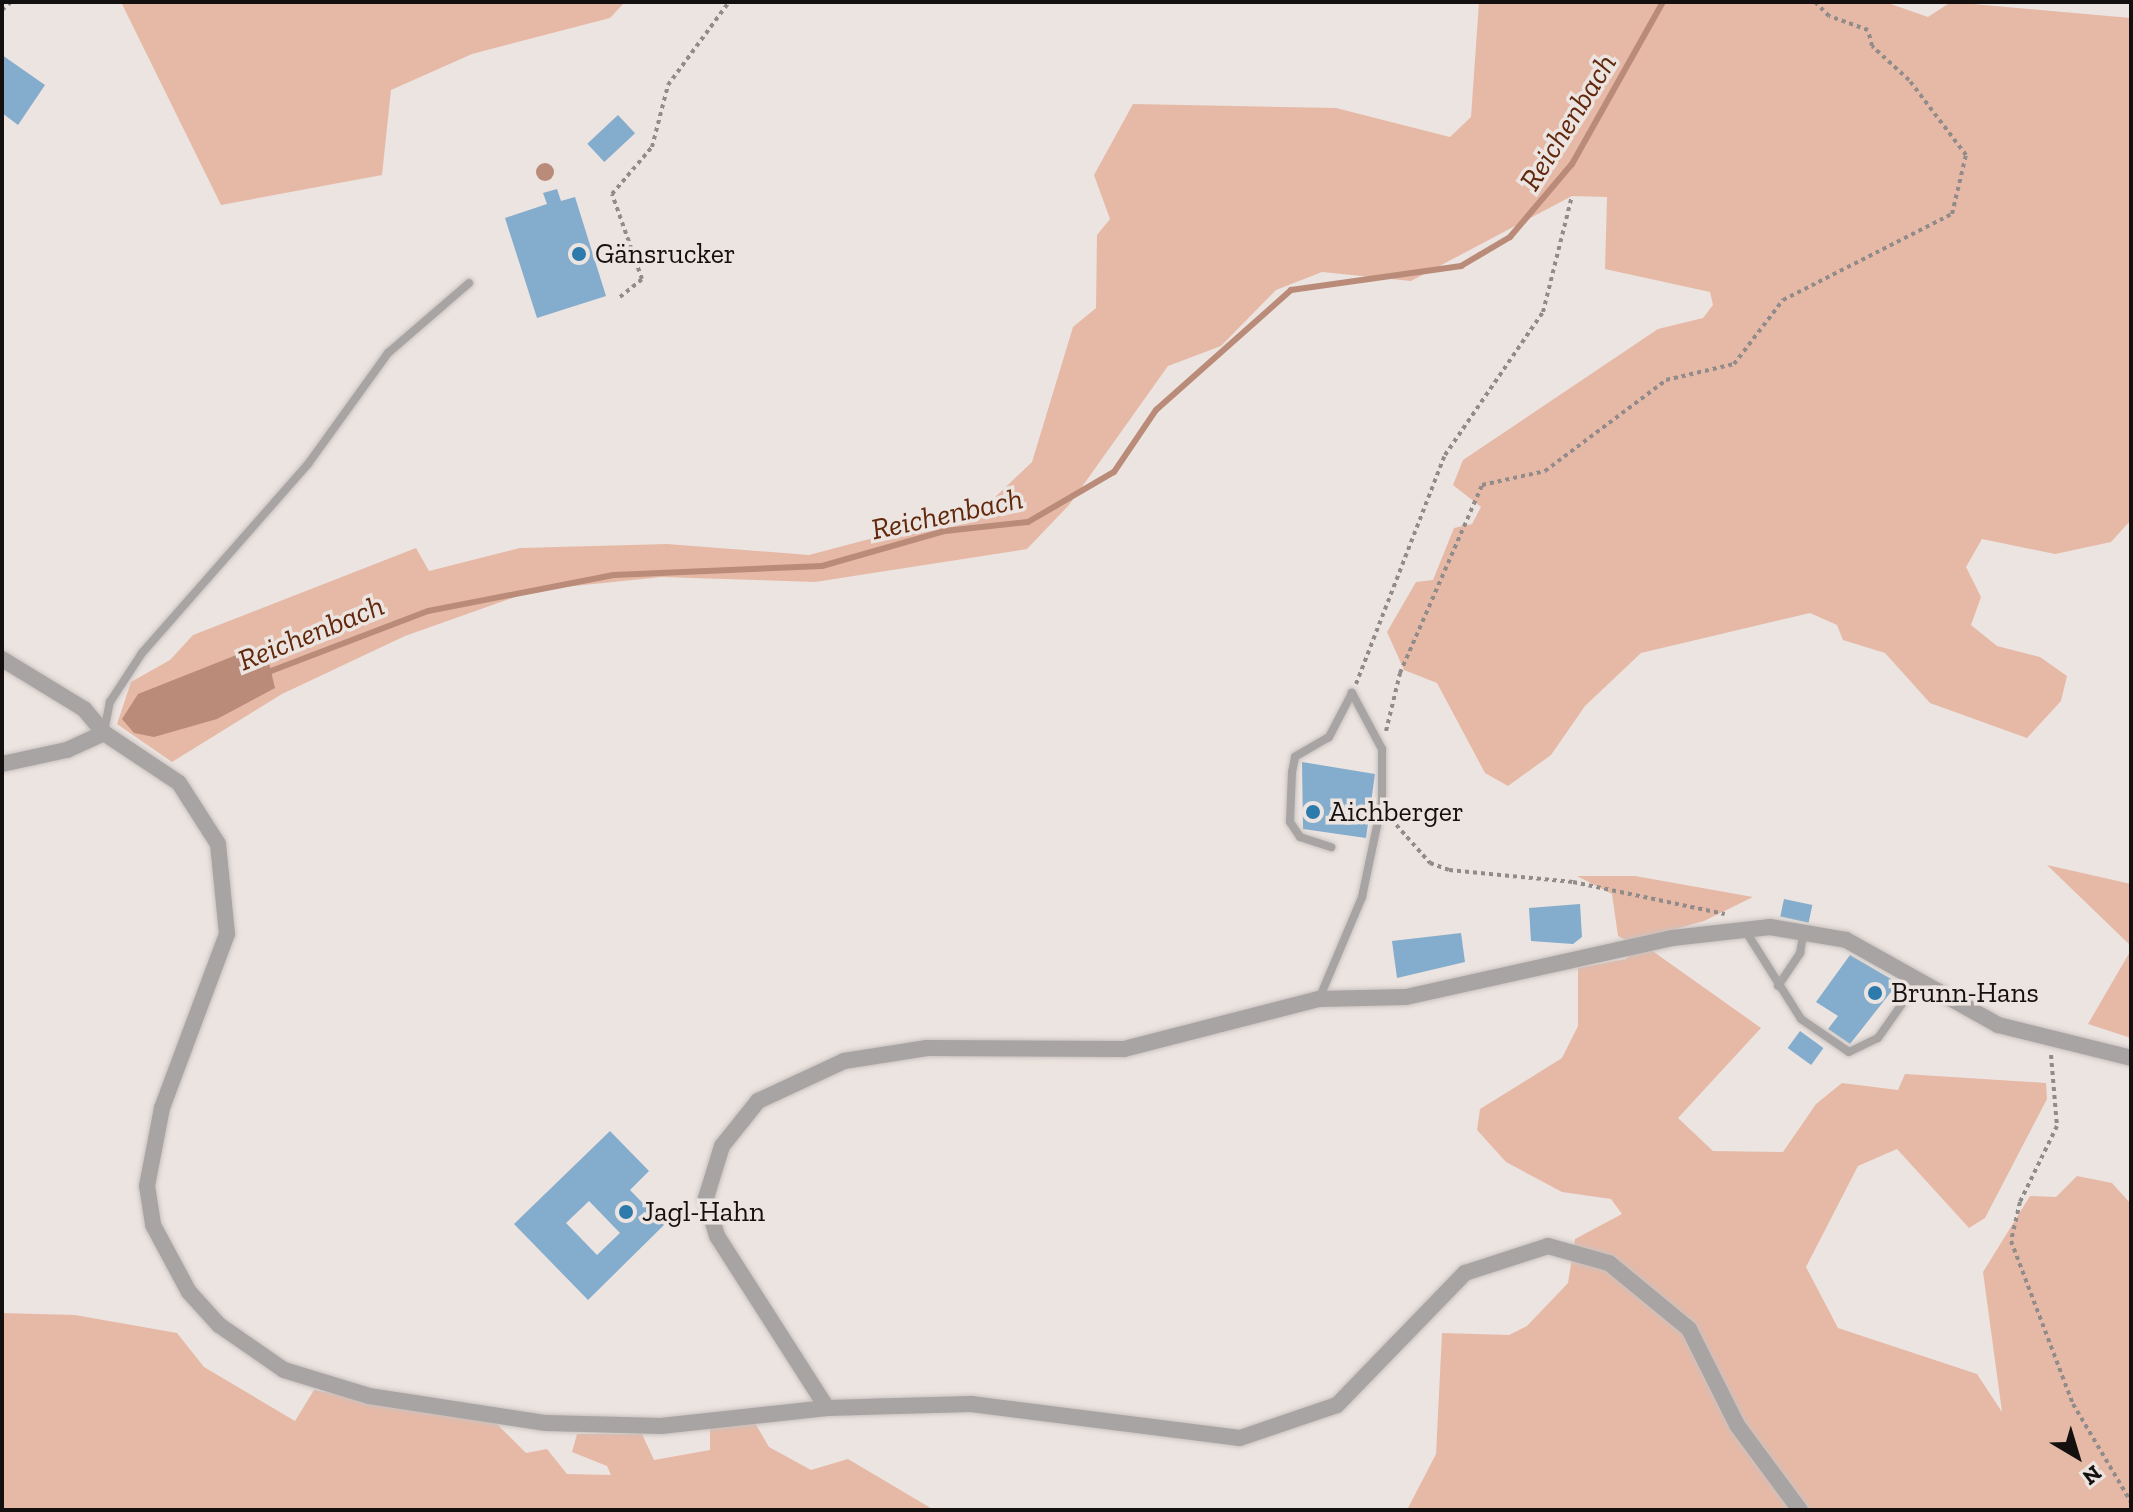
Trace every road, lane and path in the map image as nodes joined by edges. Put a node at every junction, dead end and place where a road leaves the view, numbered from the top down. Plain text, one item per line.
1 (11, 2) edge
2 (729, 2) edge
3 (1815, 2) edge
4 (2, 10) edge
5 (1572, 196) dead end
6 (469, 283) dead end
7 (620, 297) dead end
8 (2, 659) edge
9 (1352, 693) junction
10 (104, 733) junction
11 (1382, 749) junction
12 (2, 764) edge
13 (1381, 805) junction
14 (1331, 847) dead end
15 (1743, 924) junction
16 (1804, 931) junction
17 (1916, 984) junction
18 (1778, 986) junction
19 (1319, 999) junction
20 (2052, 1040) junction
21 (2131, 1058) edge
22 (827, 1408) junction
23 (2131, 1502) edge
24 (1800, 1510) edge

1 - 4 path
2 - 7 path
3 - 11 path
5 - 9 path
6 - 10 lane
8 - 10 street
9 - 11 lane
9 - 14 lane
10 - 12 street
10 - 22 street
11 - 13 lane
13 - 15 path
13 - 19 lane
15 - 16 street
15 - 18 lane
15 - 19 street
16 - 17 street
16 - 18 lane
17 - 18 lane
17 - 20 street
19 - 22 street
20 - 21 street
20 - 23 path
22 - 24 street

